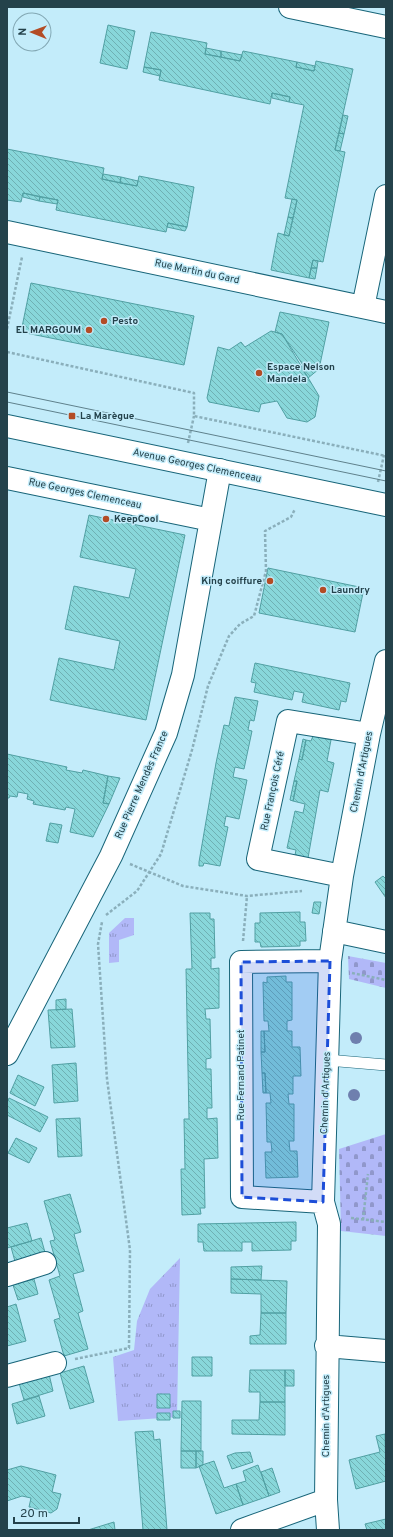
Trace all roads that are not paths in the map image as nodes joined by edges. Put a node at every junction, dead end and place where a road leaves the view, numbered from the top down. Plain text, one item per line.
1 (290, 7) edge
2 (386, 27) edge
3 (386, 196) edge
4 (17, 234) edge
5 (363, 307) junction
6 (386, 312) edge
7 (7, 426) edge
8 (220, 470) junction
9 (7, 478) edge
10 (386, 505) edge
11 (211, 520) junction
12 (386, 661) edge
13 (369, 734) junction
14 (342, 876) junction
15 (334, 931) junction
16 (386, 942) edge
17 (330, 961) junction
18 (7, 1054) edge
19 (327, 1060) junction
20 (386, 1065) edge
21 (323, 1202) junction
22 (45, 1262) dead end
23 (7, 1275) edge
24 (326, 1346) junction
25 (386, 1351) edge
26 (55, 1363) road end
27 (7, 1376) edge
28 (326, 1500) junction
29 (242, 1530) edge
30 (328, 1530) edge

1 - 2 street
3 - 5 street
4 - 5 street, Rue Martin du Gard
5 - 6 street, Rue Martin du Gard
7 - 8 street, Avenue Georges Clemenceau
8 - 10 street, Avenue Georges Clemenceau
8 - 11 street, Rue Pierre Mendès France
9 - 11 street, Rue Georges Clemenceau
11 - 18 street, Rue Pierre Mendès France
12 - 13 street, Chemin d'Artigues
13 - 14 street, Chemin d'Artigues
13 - 14 street, Rue François Céré
14 - 15 street, Chemin d'Artigues
15 - 16 street
15 - 17 street, Chemin d'Artigues
17 - 19 street, Chemin d'Artigues
17 - 21 street, Rue Fernand Patinet
19 - 20 lane
19 - 21 street, Chemin d'Artigues
21 - 24 street, Chemin d'Artigues
22 - 23 street
24 - 25 street
24 - 28 street, Chemin d'Artigues
26 - 27 street
28 - 29 street
28 - 30 street, Chemin d'Artigues

